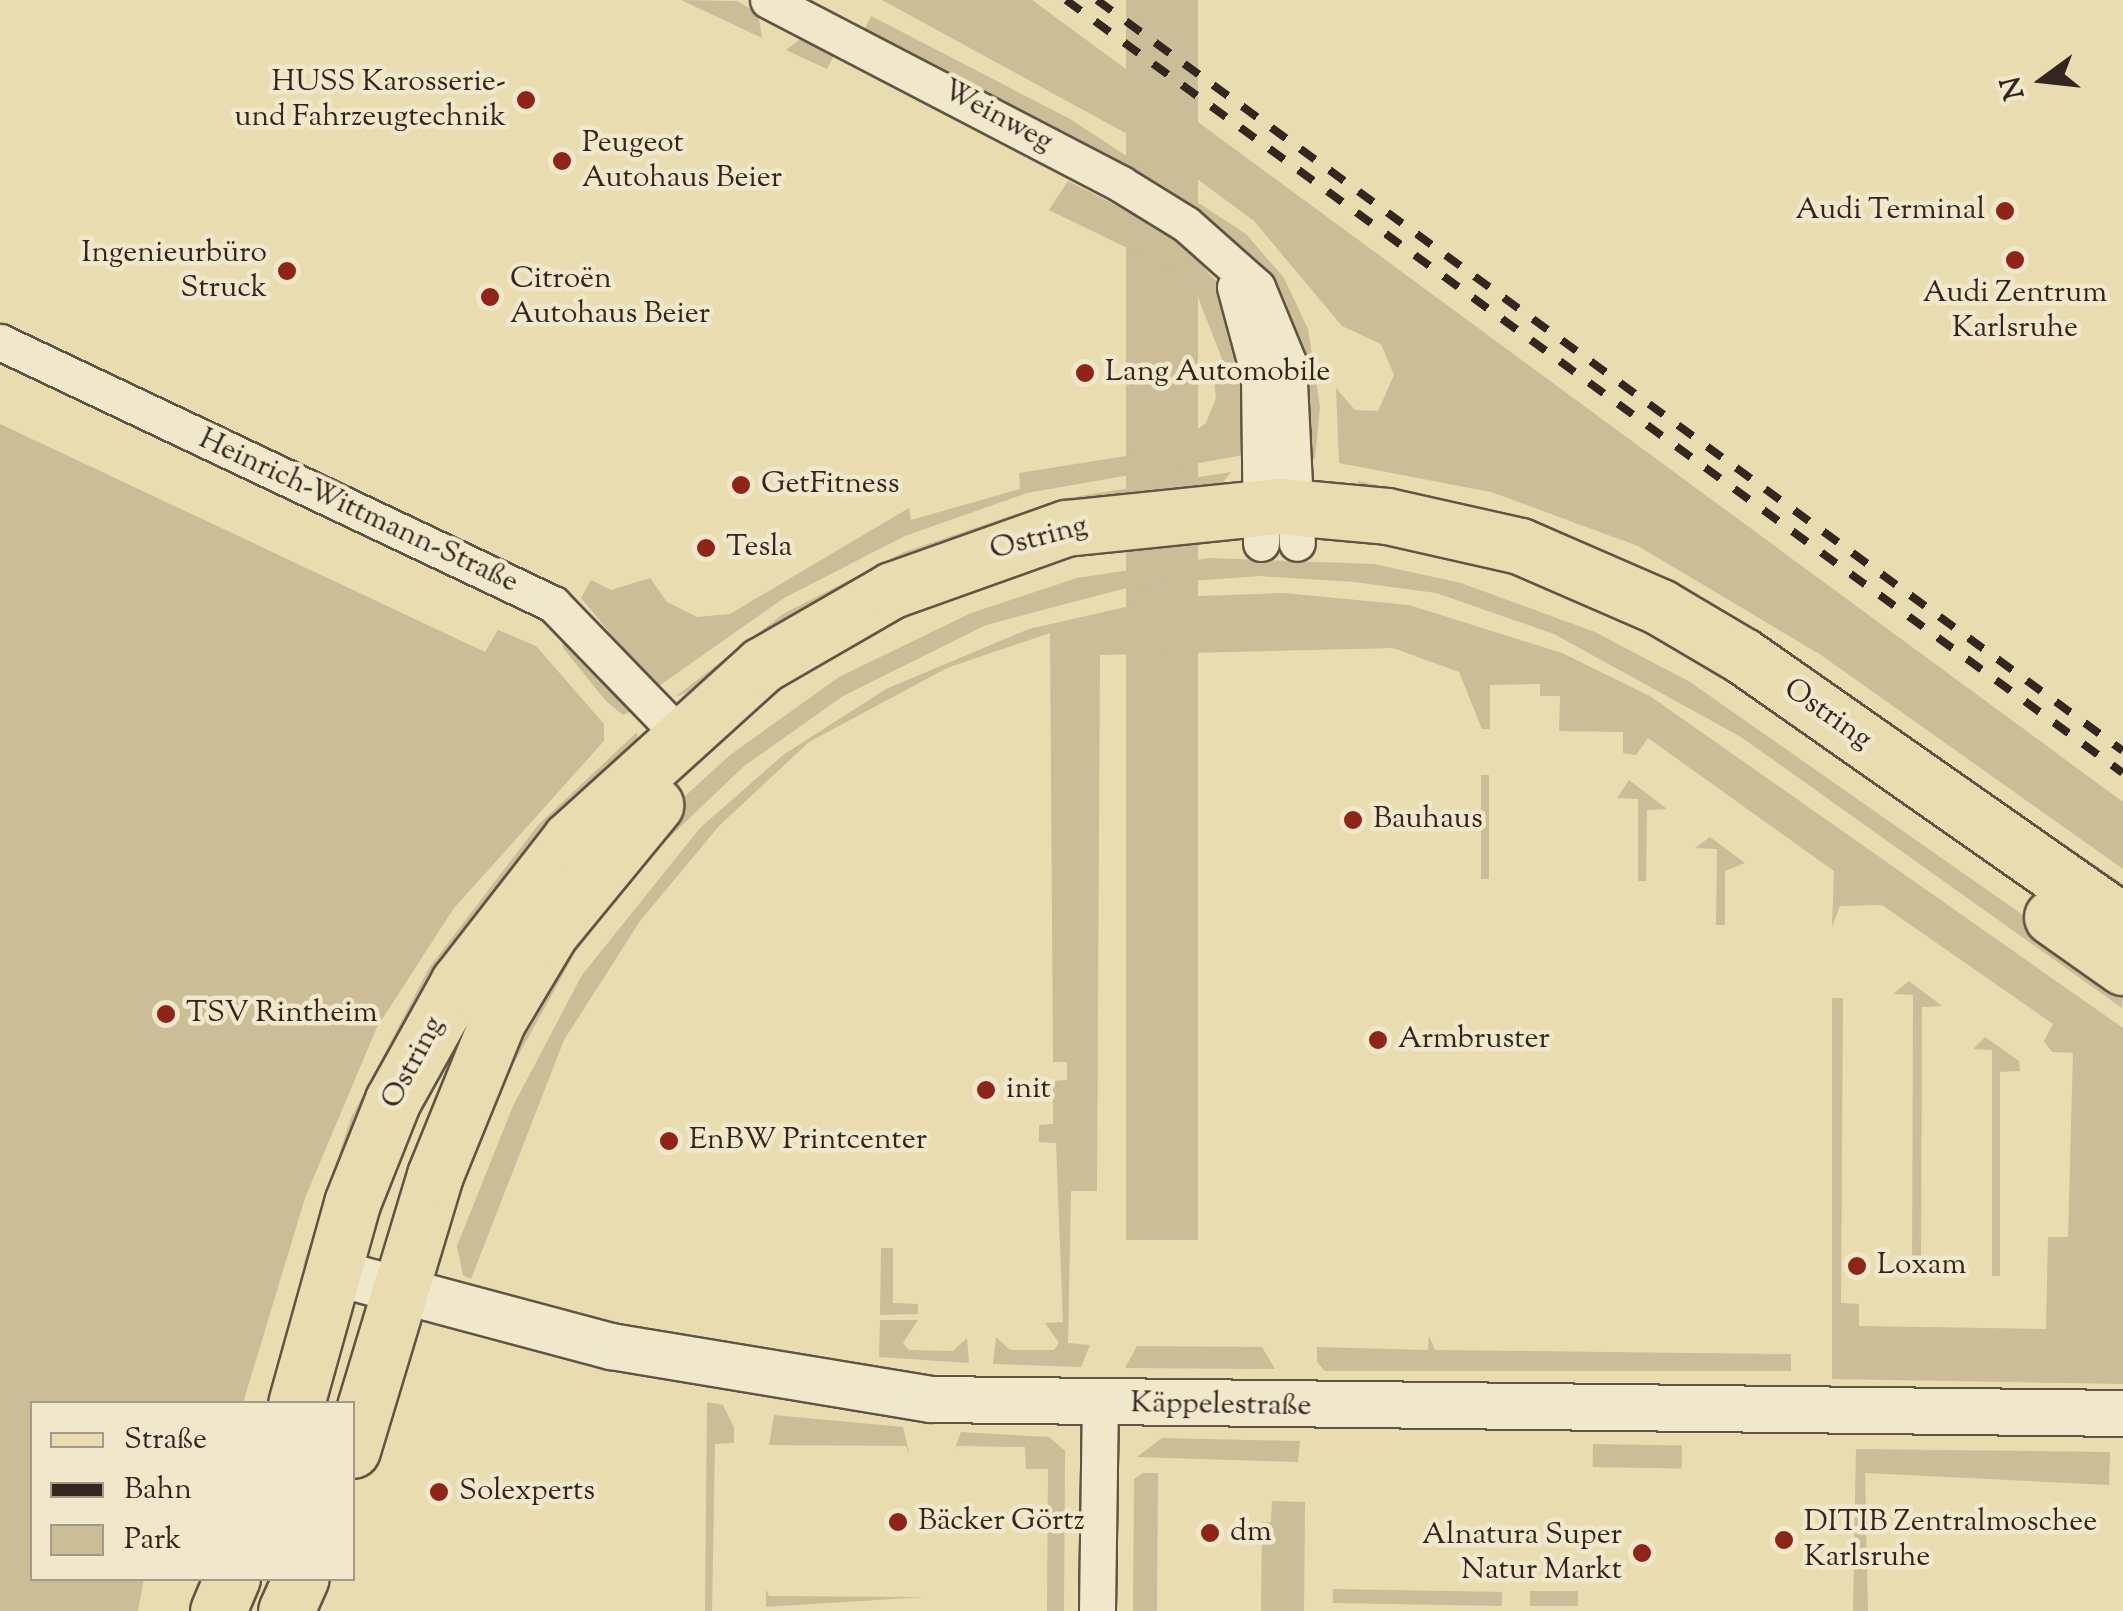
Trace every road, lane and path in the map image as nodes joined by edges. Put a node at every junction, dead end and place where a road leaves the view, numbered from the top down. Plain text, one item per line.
1 (768, 0) edge
2 (0, 342) edge
3 (1279, 524) junction
4 (678, 733) junction
5 (2123, 922) edge
6 (2123, 967) edge
7 (334, 1272) junction
8 (402, 1294) junction
9 (297, 1401) edge
10 (1100, 1404) junction
11 (2123, 1413) edge
12 (355, 1435) edge
13 (231, 1581) edge
14 (300, 1581) edge
15 (218, 1611) edge
16 (286, 1611) edge
17 (1097, 1611) edge

1 - 3 street, Weinweg
2 - 4 street, Heinrich-Wittmann-Straße
3 - 4 main road, Ostring
3 - 5 main road, Ostring
3 - 6 main road, Ostring
3 - 8 main road, Ostring
4 - 7 main road, Ostring
7 - 8 street, Käppelestraße
7 - 9 main road, Ostring
8 - 10 street, Käppelestraße
8 - 12 main road, Ostring
10 - 11 street, Käppelestraße
10 - 17 street
13 - 15 main road
14 - 16 main road

